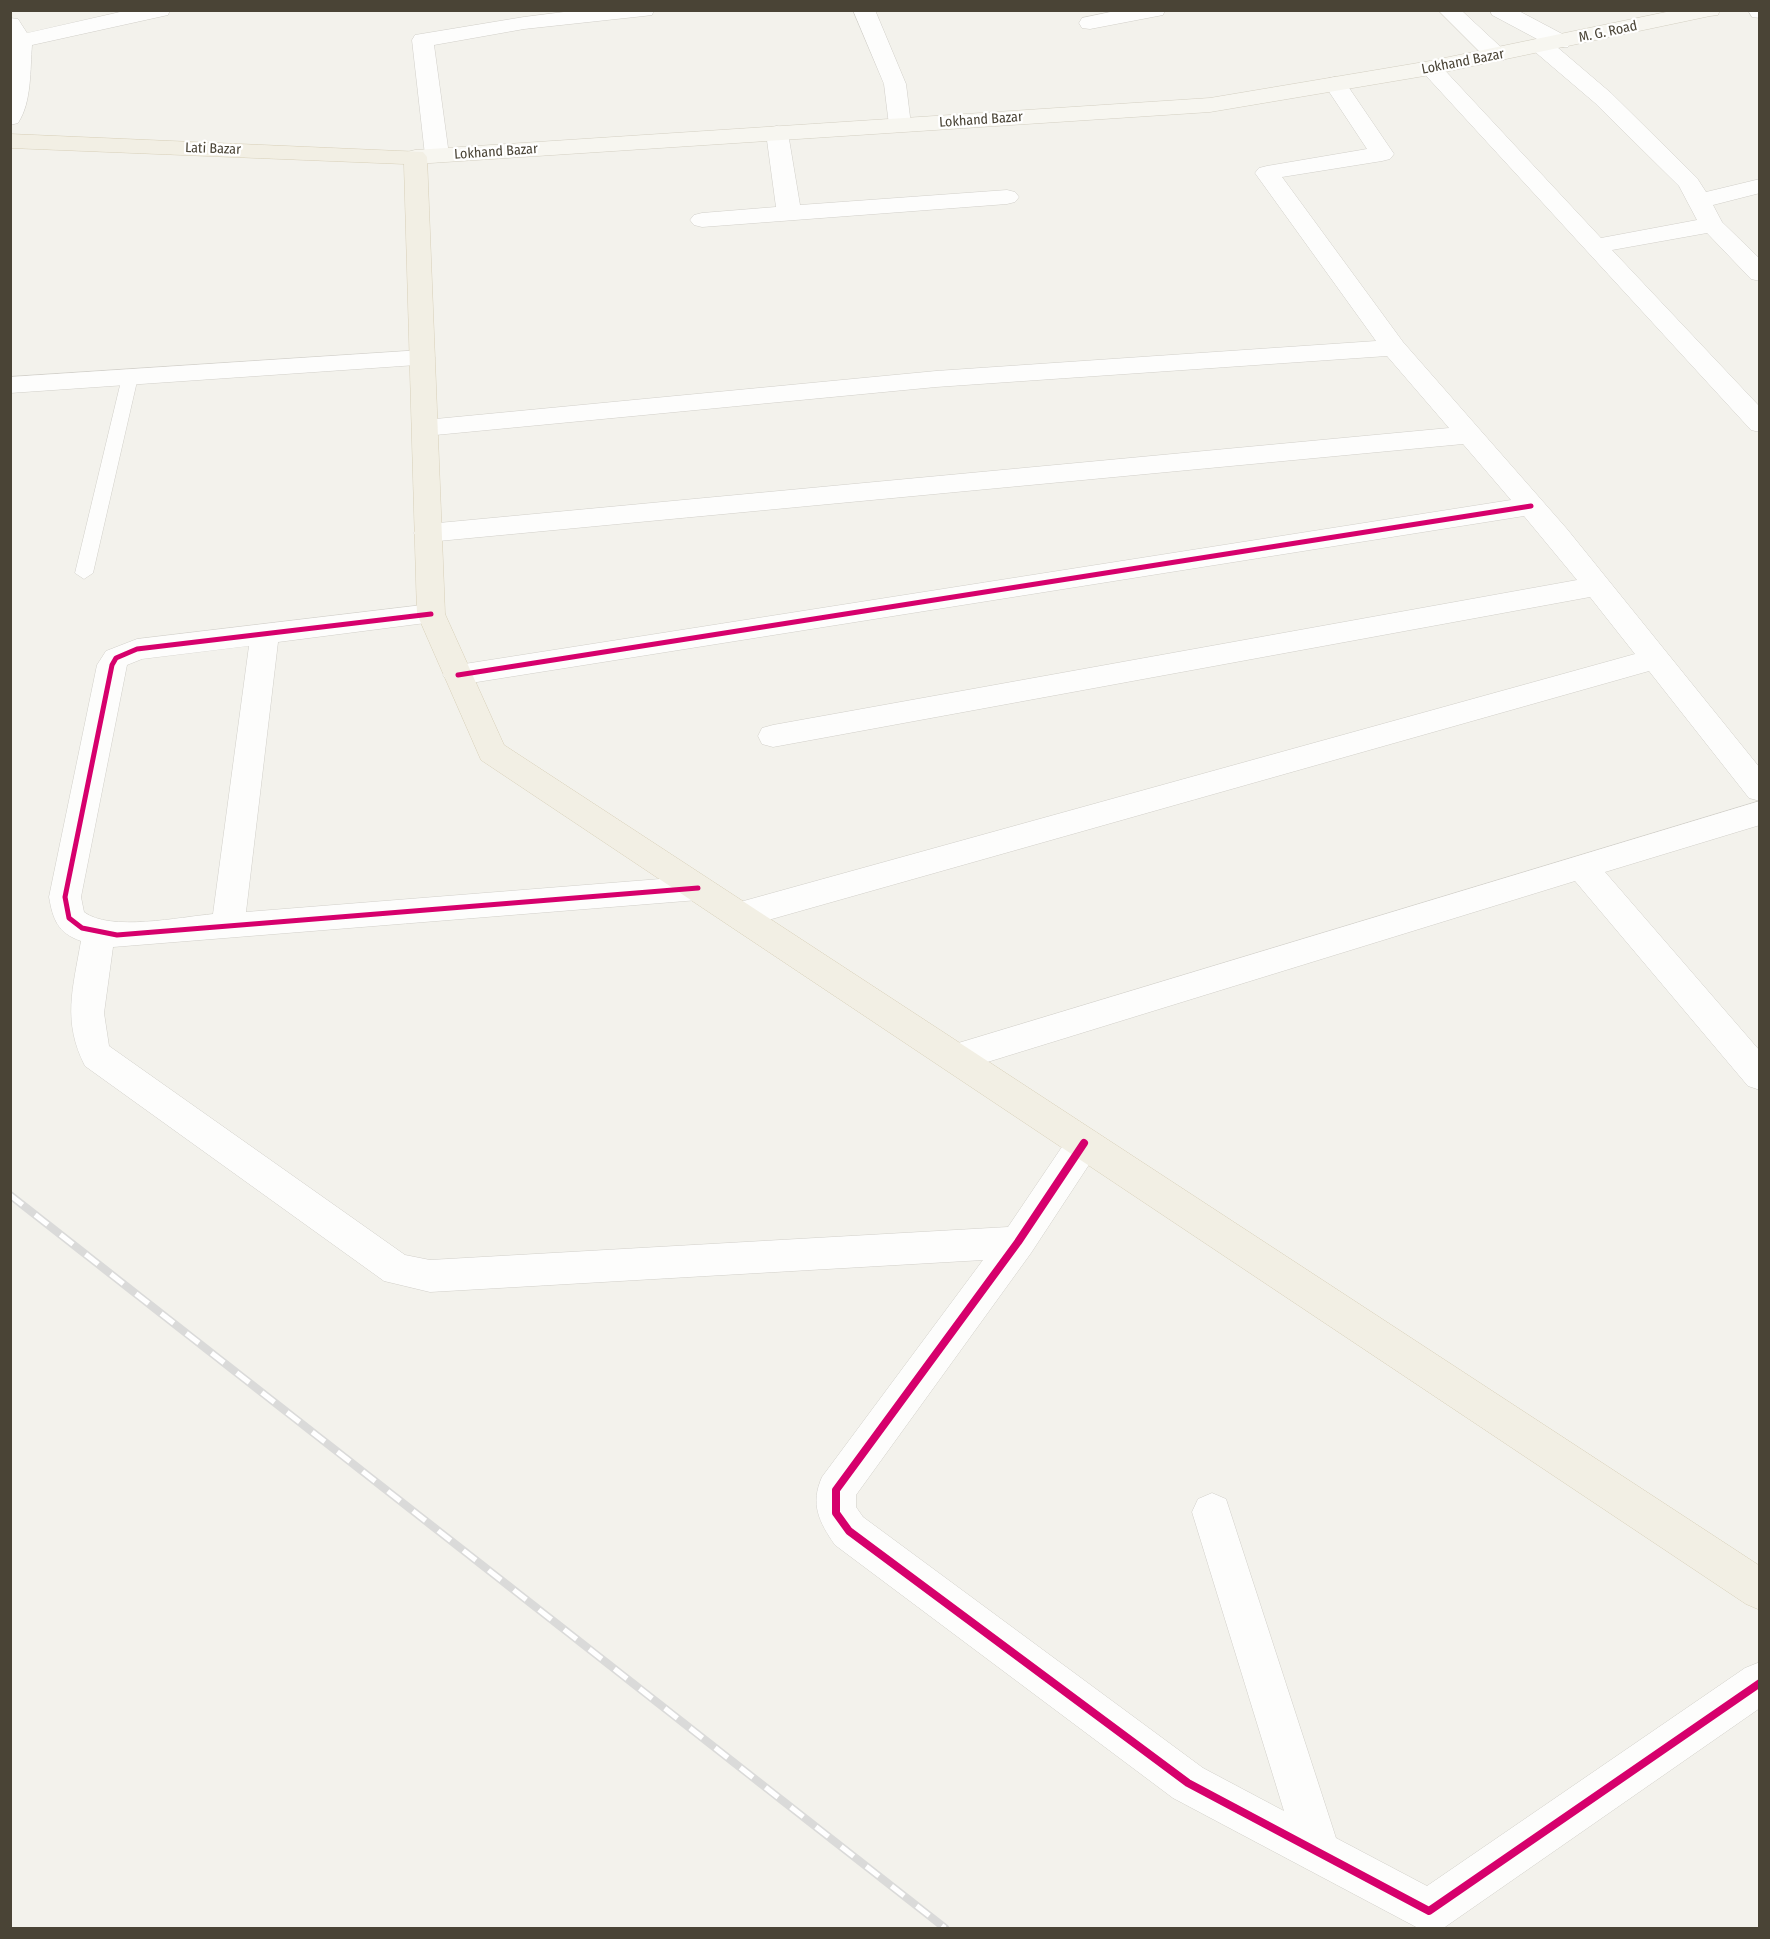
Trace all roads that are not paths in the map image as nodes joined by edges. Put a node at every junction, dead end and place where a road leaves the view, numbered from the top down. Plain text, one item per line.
1 (160, 10) edge
2 (644, 10) edge
3 (864, 10) edge
4 (1155, 10) edge
5 (1448, 10) edge
6 (1500, 10) edge
7 (1710, 10) edge
8 (1090, 23) dead end
9 (16, 33) edge
10 (1551, 44) junction
11 (1496, 55) junction
12 (1430, 68) junction
13 (1335, 84) junction
14 (10, 118) edge
15 (900, 125) junction
16 (777, 133) junction
17 (10, 141) edge
18 (426, 156) junction
19 (1760, 186) edge
20 (1007, 197) dead end
21 (1699, 201) junction
22 (789, 213) junction
23 (702, 220) dead end
24 (1712, 225) junction
25 (1594, 246) junction
26 (1760, 274) edge
27 (1394, 348) junction
28 (422, 358) junction
29 (130, 377) junction
30 (10, 385) edge
31 (1760, 424) edge
32 (425, 428) junction
33 (1470, 435) junction
34 (1531, 506) junction
35 (428, 533) junction
36 (84, 573) dead end
37 (1596, 586) junction
38 (431, 614) junction
39 (265, 633) junction
40 (1655, 659) junction
41 (458, 675) junction
42 (773, 736) dead end
43 (1760, 790) edge
44 (1760, 813) edge
45 (1581, 866) junction
46 (698, 888) junction
47 (740, 915) junction
48 (228, 926) junction
49 (99, 933) junction
50 (955, 1058) junction
51 (1760, 1076) edge
52 (1084, 1143) junction
53 (1018, 1242) junction
54 (1212, 1512) dead end
55 (1760, 1590) edge
56 (1760, 1683) edge
57 (1319, 1853) junction
58 (1440, 1920) edge

1 - 9 street
2 - 18 street
3 - 15 street
4 - 8 street
5 - 11 street
6 - 10 street
7 - 10 main road, M. G. Road
9 - 14 street
10 - 11 main road, Lokhand Bazar
10 - 21 street
11 - 12 main road, Lokhand Bazar
12 - 13 main road, Lokhand Bazar
12 - 25 street
13 - 15 main road, Lokhand Bazar
13 - 27 street
15 - 16 main road, Lokhand Bazar
16 - 18 main road, Lokhand Bazar
16 - 22 street
17 - 18 main road, Lati Bazar
18 - 28 main road
19 - 21 street
20 - 22 street
21 - 24 street
22 - 23 street
24 - 25 street
24 - 26 street
25 - 31 street
27 - 32 street
27 - 33 street
28 - 29 street
28 - 32 main road
29 - 30 street
29 - 36 lane
32 - 35 main road
33 - 34 street
33 - 35 street
34 - 37 street
34 - 41 street
35 - 38 main road
37 - 40 street
37 - 42 street
38 - 39 street
38 - 41 main road
39 - 48 street
39 - 49 street
40 - 43 street
40 - 47 street
41 - 46 main road
44 - 45 street
45 - 50 street
45 - 51 street
46 - 47 main road
46 - 48 street
47 - 50 main road
48 - 49 street
49 - 53 street
50 - 52 main road
52 - 53 street
52 - 55 main road
53 - 57 street
54 - 57 street
56 - 58 street
57 - 58 street

